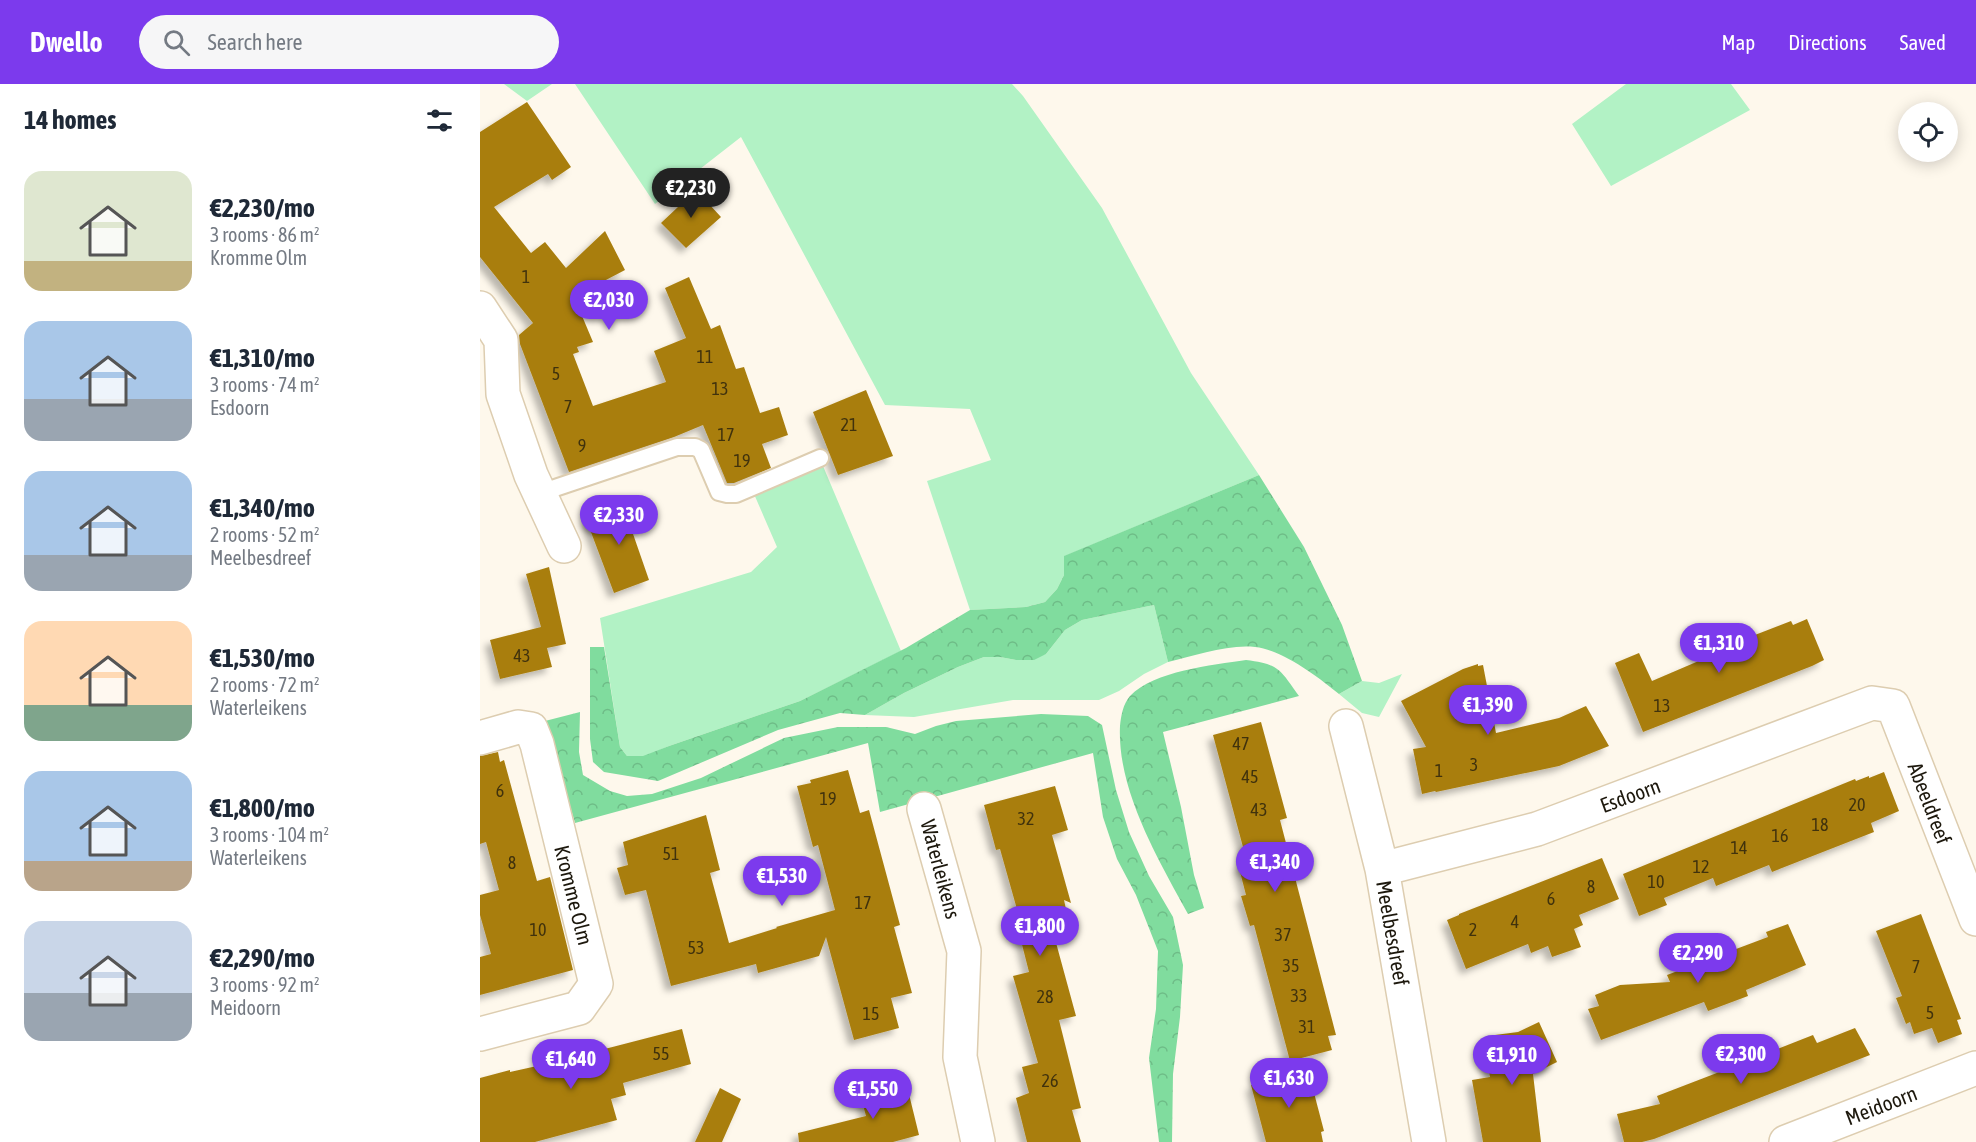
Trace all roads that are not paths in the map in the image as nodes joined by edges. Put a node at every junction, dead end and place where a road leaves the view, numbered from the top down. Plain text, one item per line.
1 (480, 308) edge
2 (820, 458) dead end
3 (540, 493) junction
4 (564, 546) dead end
5 (1872, 703) joint
6 (1346, 726) dead end
7 (480, 738) edge
8 (924, 809) dead end
9 (1382, 869) junction
10 (1976, 920) edge
11 (480, 1034) edge
12 (1976, 1068) edge
13 (978, 1142) edge
14 (1429, 1142) edge
15 (1786, 1142) edge

1 - 3 street
2 - 3 lane
3 - 4 street
5 - 9 street, Esdoorn
5 - 10 street, Abeeldreef
6 - 9 street, Meelbesdreef
7 - 11 street, Kromme Olm
8 - 13 street, Waterleikens
9 - 14 street, Meelbesdreef
12 - 15 street, Meidoorn

